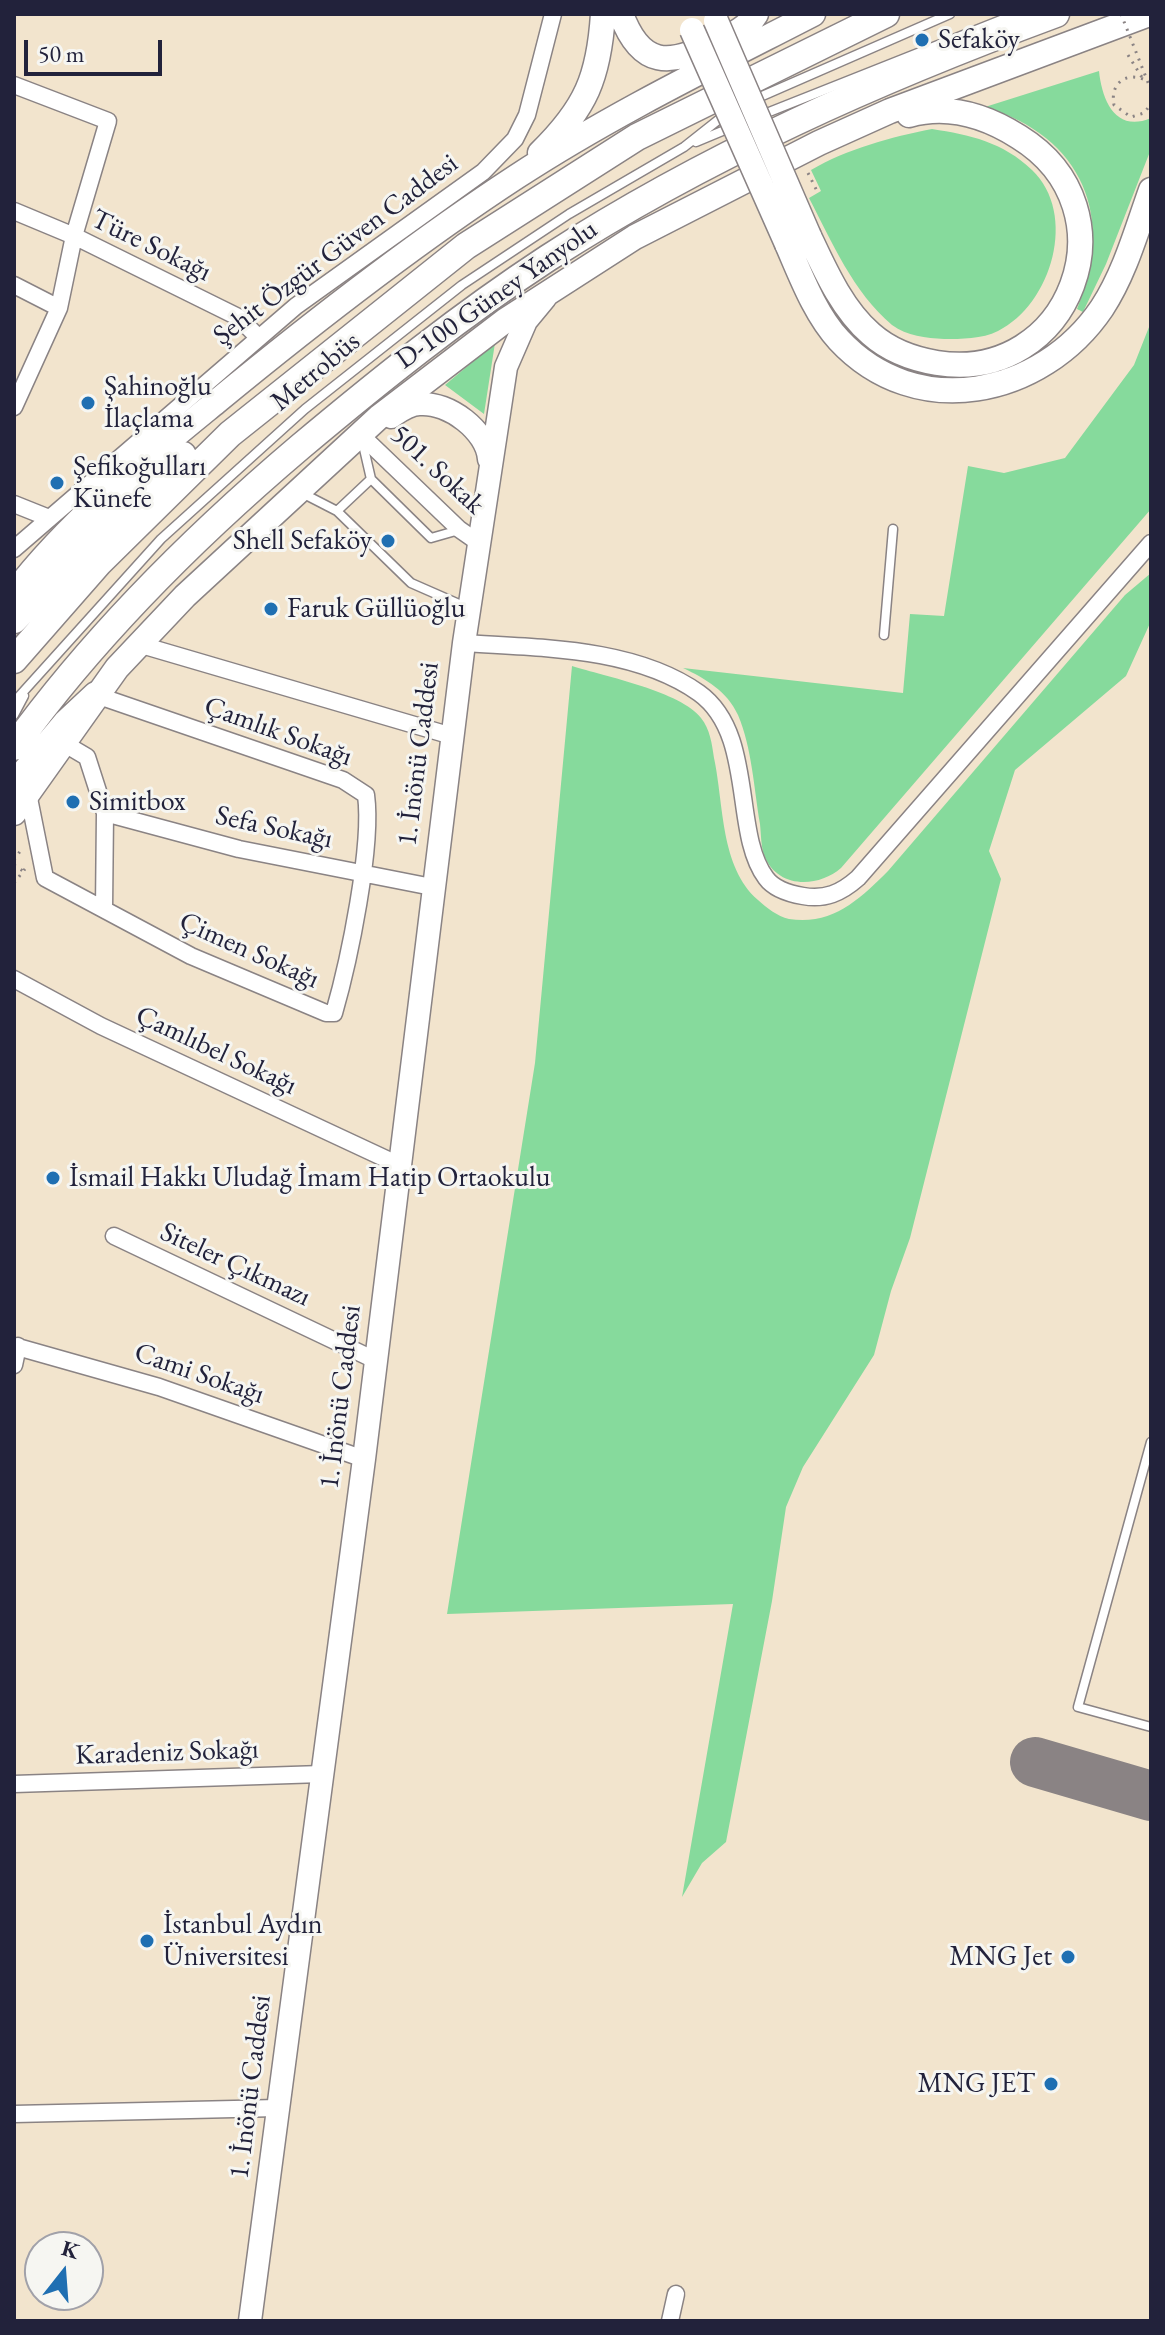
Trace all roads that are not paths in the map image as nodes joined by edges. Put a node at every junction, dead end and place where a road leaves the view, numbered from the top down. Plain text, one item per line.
1 (553, 14) edge
2 (603, 14) edge
3 (621, 14) edge
4 (756, 14) edge
5 (813, 14) edge
6 (886, 14) edge
7 (950, 14) edge
8 (1016, 14) edge
9 (1056, 14) edge
10 (1149, 14) edge
11 (714, 18) edge
12 (689, 22) edge
13 (14, 85) edge
14 (747, 103) dead end
15 (733, 109) dead end
16 (753, 118) dead end
17 (740, 124) dead end
18 (819, 143) junction
19 (684, 147) junction
20 (515, 178) junction
21 (1151, 190) edge
22 (14, 211) edge
23 (74, 236) junction
24 (798, 240) junction
25 (14, 285) edge
26 (553, 289) junction
27 (59, 308) junction
28 (258, 337) junction
29 (320, 360) junction
30 (16, 399) edge
31 (361, 435) junction
32 (141, 451) junction
33 (371, 479) junction
34 (488, 481) junction
35 (297, 491) junction
36 (14, 504) edge
37 (337, 511) junction
38 (49, 518) junction
39 (459, 529) junction
40 (893, 529) dead end
41 (479, 543) junction
42 (1151, 543) edge
43 (14, 549) edge
44 (14, 593) edge
45 (469, 609) junction
46 (14, 620) edge
47 (884, 635) dead end
48 (464, 643) junction
49 (138, 644) junction
50 (14, 660) edge
51 (26, 691) junction
52 (96, 695) junction
53 (14, 702) edge
54 (14, 715) edge
55 (452, 736) junction
56 (65, 744) junction
57 (14, 747) edge
58 (21, 789) edge
59 (14, 813) edge
60 (105, 813) junction
61 (361, 873) junction
62 (432, 887) junction
63 (104, 909) junction
64 (14, 979) edge
65 (399, 1165) junction
66 (114, 1236) dead end
67 (16, 1346) edge
68 (377, 1361) junction
69 (14, 1365) edge
70 (1151, 1442) edge
71 (364, 1459) junction
72 (1151, 1727) edge
73 (322, 1774) junction
74 (14, 1784) edge
75 (278, 2108) junction
76 (14, 2114) edge
77 (676, 2294) dead end
78 (250, 2321) edge
79 (670, 2321) edge

1 - 28 street, Şehit Özgür Güven Caddesi
2 - 20 main road
3 - 4 main road
5 - 20 main road
6 - 29 highway
7 - 14 lane
8 - 16 lane
9 - 57 highway
10 - 18 main road, D-100 Güney Yanyolu
11 - 24 main road, bridge
12 - 24 main road, bridge
13 - 23 street
15 - 19 lane, Metrobüs
17 - 19 lane, Metrobüs
18 - 24 main road
18 - 26 main road, D-100 Güney Yanyolu
19 - 51 lane, Metrobüs
20 - 32 main road
21 - 24 main road
22 - 23 street, Türe Sokağı
23 - 27 street
23 - 28 street, Türe Sokağı
25 - 27 street
26 - 31 main road, D-100 Güney Yanyolu
26 - 34 main road
27 - 30 street
28 - 32 street, Şehit Özgür Güven Caddesi
29 - 46 highway
29 - 50 highway
31 - 33 lane
31 - 34 main road
31 - 35 main road, D-100 Güney Yanyolu
31 - 39 street, 501. Sokak
32 - 38 street, Şehit Özgür Güven Caddesi
32 - 44 main road
33 - 37 lane
33 - 39 lane
34 - 41 main road, 1. İnönü Caddesi
35 - 37 lane
35 - 49 main road, D-100 Güney Yanyolu
36 - 38 street
37 - 45 lane
38 - 43 street, Şehit Özgür Güven Caddesi
39 - 41 street, 501. Sokak
40 - 47 lane
41 - 45 main road, 1. İnönü Caddesi
42 - 48 street
45 - 48 main road, 1. İnönü Caddesi
48 - 55 main road, 1. İnönü Caddesi
49 - 52 main road, D-100 Güney Yanyolu
49 - 55 street
51 - 53 lane, Metrobüs
51 - 54 lane, Metrobüs
52 - 56 main road, D-100 Güney Yanyolu
52 - 58 highway
52 - 61 street, Çamlık Sokağı
55 - 62 main road, 1. İnönü Caddesi
56 - 58 main road, D-100 Güney Yanyolu
56 - 60 street
58 - 59 main road, D-100 Güney Yanyolu
58 - 63 street
60 - 61 street, Sefa Sokağı
60 - 63 street
61 - 62 street, Sefa Sokağı
61 - 63 street, Çimen Sokağı
62 - 65 main road, 1. İnönü Caddesi
64 - 65 street, Çamlıbel Sokağı
65 - 68 main road, 1. İnönü Caddesi
66 - 68 street, Siteler Çıkmazı
67 - 69 street
67 - 71 street, Cami Sokağı
68 - 71 main road, 1. İnönü Caddesi
70 - 72 lane
71 - 73 main road, 1. İnönü Caddesi
73 - 74 street, Karadeniz Sokağı
73 - 75 main road, 1. İnönü Caddesi
75 - 76 street
75 - 78 main road, 1. İnönü Caddesi
77 - 79 street

